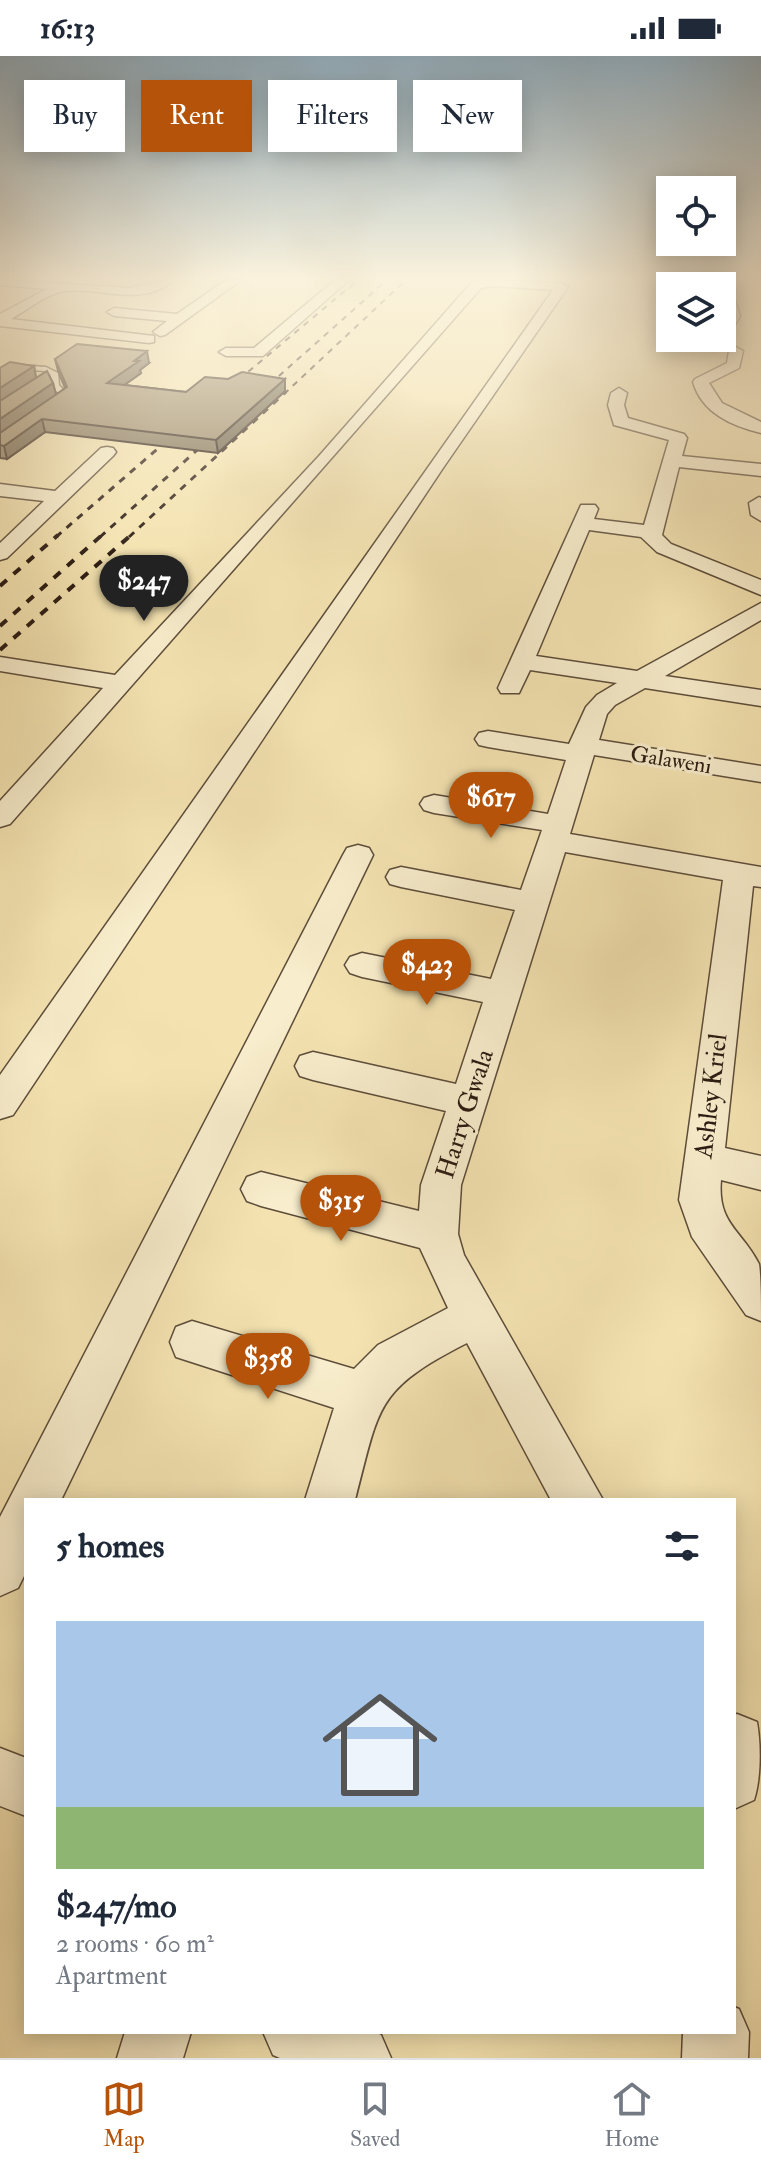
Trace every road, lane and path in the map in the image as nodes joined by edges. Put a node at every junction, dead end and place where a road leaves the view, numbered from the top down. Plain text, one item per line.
1 (43, 373) edge
2 (51, 373) edge
3 (400, 373) edge
4 (502, 373) edge
5 (716, 373) edge
6 (44, 381) edge
7 (619, 393) dead end
8 (40, 415) edge
9 (761, 428) edge
10 (107, 452) dead end
11 (673, 461) junction
12 (761, 470) edge
13 (0, 490) edge
14 (60, 497) junction
15 (650, 532) junction
16 (0, 554) edge
17 (761, 588) edge
18 (761, 610) edge
19 (522, 661) junction
20 (0, 664) edge
21 (638, 681) junction
22 (122, 684) junction
23 (510, 688) dead end
24 (761, 698) edge
25 (488, 739) dead end
26 (580, 750) junction
27 (761, 774) edge
28 (434, 804) dead end
29 (0, 818) edge
30 (554, 832) junction
31 (358, 855) dead end
32 (750, 875) edge
33 (401, 877) dead end
34 (532, 903) junction
35 (362, 965) dead end
36 (503, 994) junction
37 (313, 1066) dead end
38 (470, 1102) junction
39 (0, 1104) edge
40 (703, 1160) junction
41 (761, 1173) edge
42 (261, 1189) dead end
43 (437, 1234) junction
44 (761, 1301) edge
45 (476, 1316) junction
46 (192, 1342) dead end
47 (364, 1395) junction
48 (36, 1498) edge
49 (331, 1498) edge
50 (577, 1498) edge
51 (24, 1523) edge
52 (0, 1570) edge
53 (0, 1777) edge
54 (24, 1786) edge
55 (157, 2034) edge
56 (301, 2034) edge
57 (716, 2034) edge
58 (150, 2058) edge
59 (358, 2058) edge
60 (715, 2058) edge

1 - 6 lane
2 - 8 lane
3 - 22 street
4 - 39 street
5 - 9 street
7 - 11 street
10 - 14 street
11 - 12 street
11 - 15 street
13 - 14 street
14 - 16 street
15 - 17 street
15 - 19 street
18 - 21 street, Harry Gwala
19 - 21 street
19 - 23 street
20 - 22 street
21 - 24 street
21 - 26 street, Harry Gwala
22 - 29 street
25 - 26 street, Galaweni
26 - 27 street, Galaweni
26 - 30 street, Harry Gwala
28 - 30 street
30 - 32 street
30 - 34 street, Harry Gwala
31 - 48 street
32 - 40 street, Ashley Kriel
33 - 34 street
34 - 36 street, Harry Gwala
35 - 36 street
36 - 38 street, Harry Gwala
37 - 38 street
38 - 43 street, Harry Gwala
40 - 41 street
40 - 44 street, Ashley Kriel
42 - 43 street
43 - 45 street, Harry Gwala
45 - 47 street
45 - 50 street, Harry Gwala
46 - 47 street
47 - 49 street
51 - 52 street
53 - 54 street
55 - 58 street
56 - 59 street
57 - 60 street

